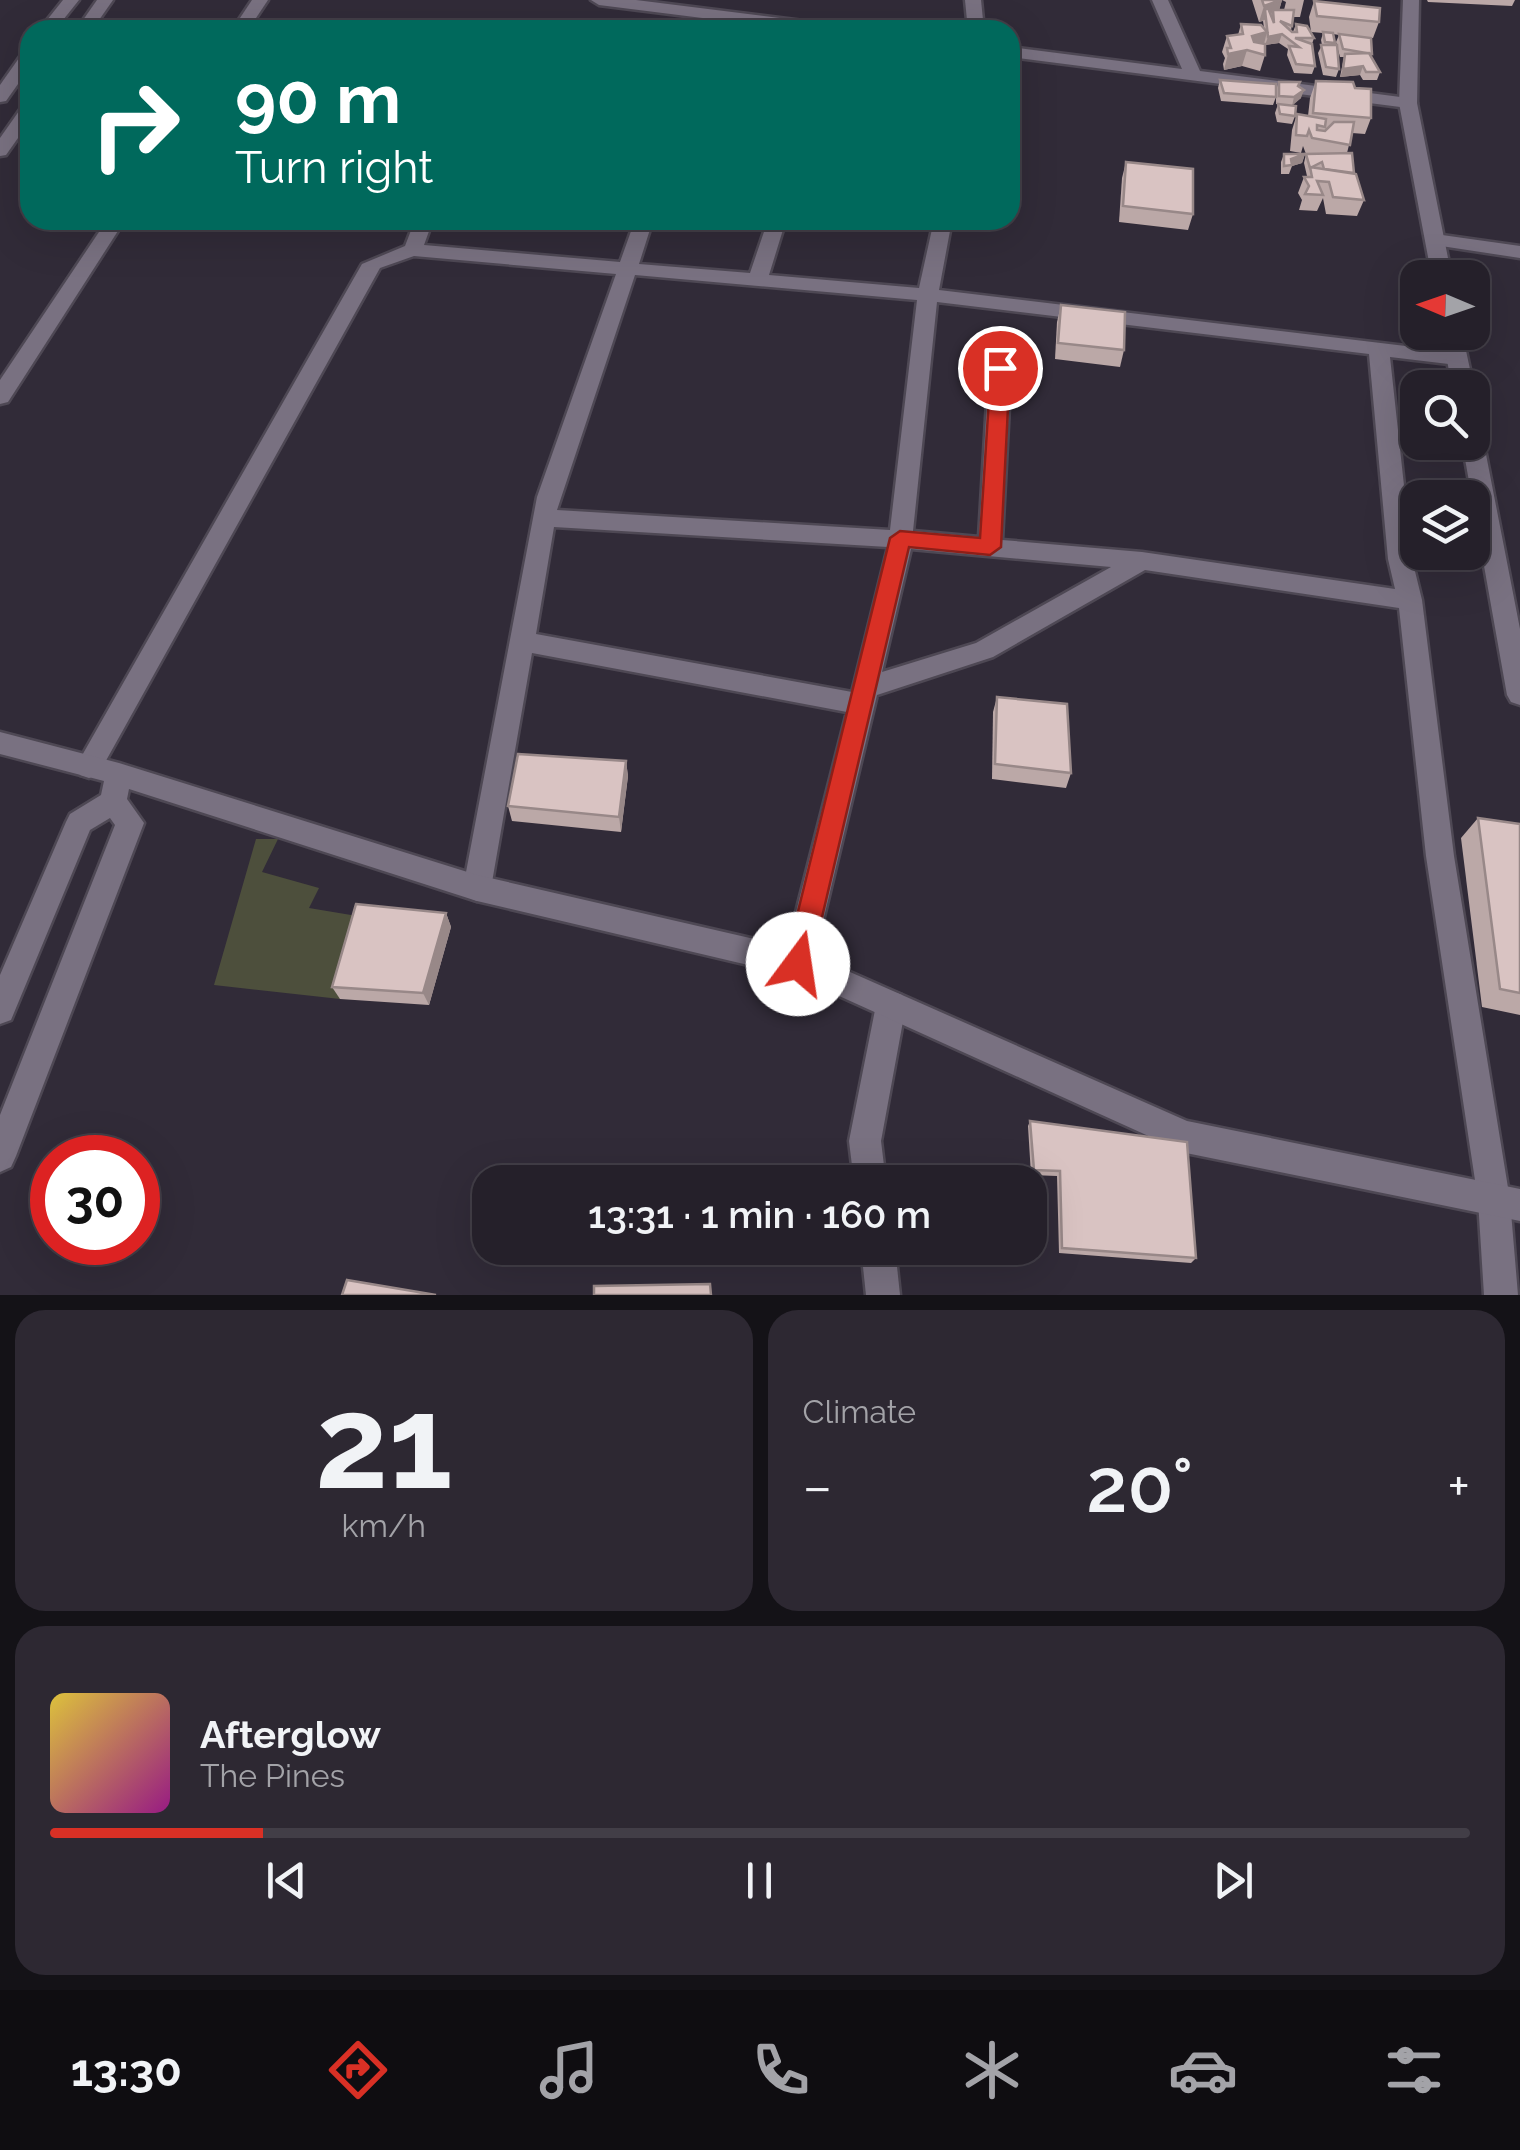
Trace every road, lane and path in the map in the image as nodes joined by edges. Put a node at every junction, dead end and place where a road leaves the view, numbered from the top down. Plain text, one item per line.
1 (72, 0) edge
2 (599, 0) edge
3 (1160, 0) edge
4 (1410, 0) edge
5 (685, 11) junction
6 (55, 20) edge
7 (682, 20) edge
8 (756, 20) edge
9 (1020, 53) edge
10 (20, 68) edge
11 (1192, 75) junction
12 (0, 97) edge
13 (1408, 102) junction
14 (20, 122) edge
15 (0, 151) edge
16 (109, 230) edge
17 (420, 230) edge
18 (641, 230) edge
19 (774, 230) edge
20 (940, 230) edge
21 (1434, 240) junction
22 (413, 250) junction
23 (1520, 252) edge
24 (1438, 260) edge
25 (628, 269) junction
26 (758, 280) junction
27 (928, 294) junction
28 (1380, 349) junction
29 (1455, 350) edge
30 (1457, 358) junction
31 (1000, 368) dead end
32 (1459, 370) edge
33 (0, 396) edge
34 (1476, 460) edge
35 (544, 518) junction
36 (900, 538) junction
37 (990, 547) junction
38 (1142, 561) junction
39 (1410, 600) junction
40 (522, 642) junction
41 (1520, 695) edge
42 (863, 696) junction
43 (0, 743) edge
44 (107, 781) junction
45 (477, 888) junction
46 (798, 964) junction
47 (891, 1005) junction
48 (0, 1010) edge
49 (0, 1156) edge
50 (868, 1165) edge
51 (1507, 1202) edge
52 (880, 1265) edge
53 (883, 1295) edge
54 (1501, 1295) edge

1 - 6 street
2 - 5 street
3 - 11 street
4 - 13 street
5 - 7 street
5 - 8 street
9 - 11 street
10 - 12 street
11 - 13 street
13 - 21 street
14 - 15 street
16 - 33 street
17 - 22 street
18 - 25 street
19 - 26 street
20 - 27 street
21 - 23 street
21 - 24 street
22 - 25 street
22 - 44 street
25 - 26 street
25 - 35 street
26 - 27 street
27 - 28 street
27 - 36 street
28 - 30 street
28 - 39 street
29 - 30 street
30 - 32 street
31 - 37 street
34 - 41 street
35 - 36 street
35 - 40 street
36 - 37 street
36 - 42 street
37 - 38 street
38 - 39 street
38 - 42 street
39 - 51 street
40 - 42 street
40 - 45 street
42 - 46 street
43 - 44 street
44 - 45 street
44 - 48 street
44 - 49 street
45 - 46 street
46 - 47 street
47 - 50 street
47 - 51 street
51 - 54 street
52 - 53 street

